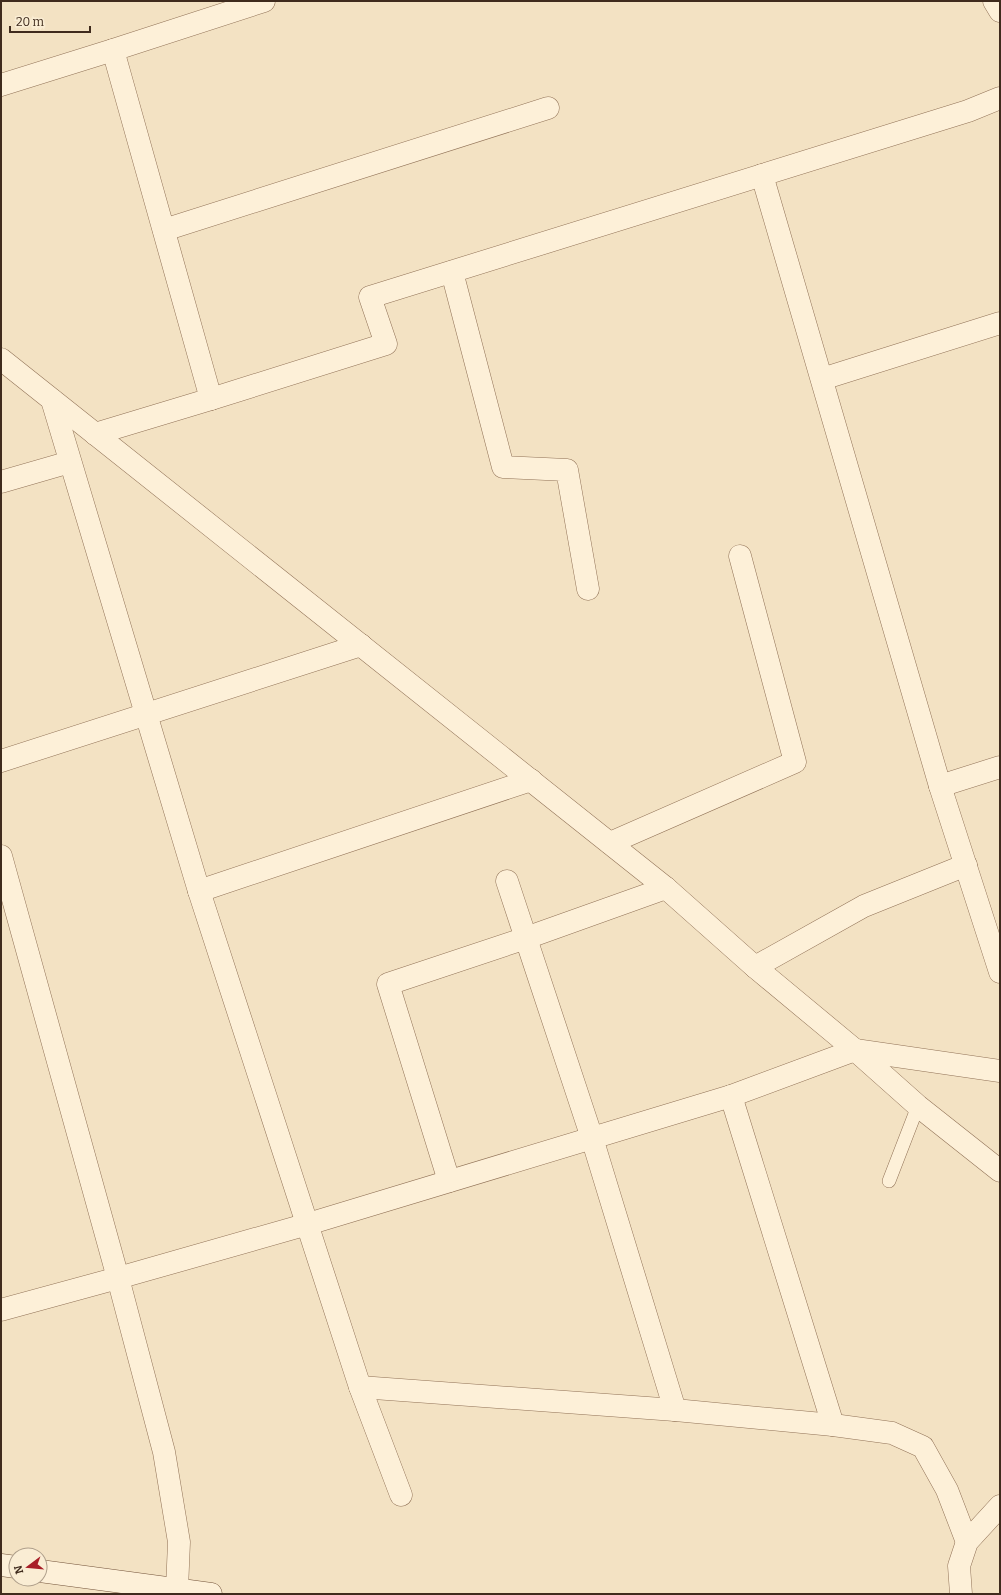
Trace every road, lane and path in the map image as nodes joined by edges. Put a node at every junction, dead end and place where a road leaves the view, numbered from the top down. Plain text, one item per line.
1 (264, 1) edge
2 (994, 1) edge
3 (1000, 11) edge
4 (114, 50) junction
5 (1, 85) edge
6 (1000, 98) edge
7 (548, 108) dead end
8 (762, 175) junction
9 (164, 230) junction
10 (452, 272) junction
11 (1000, 323) edge
12 (1, 359) edge
13 (822, 379) junction
14 (211, 399) junction
15 (52, 400) junction
16 (95, 434) junction
17 (70, 462) junction
18 (1, 482) edge
19 (740, 556) dead end
20 (588, 589) dead end
21 (361, 645) junction
22 (146, 714) junction
23 (1, 760) edge
24 (1000, 767) edge
25 (531, 780) junction
26 (940, 786) junction
27 (610, 843) junction
28 (1, 856) edge
29 (966, 865) junction
30 (507, 881) dead end
31 (666, 888) junction
32 (199, 892) junction
33 (526, 938) junction
34 (755, 967) junction
35 (1000, 972) edge
36 (854, 1050) junction
37 (999, 1068) edge
38 (731, 1096) junction
39 (918, 1106) junction
40 (592, 1138) junction
41 (1000, 1171) edge
42 (449, 1181) junction
43 (889, 1181) dead end
44 (308, 1224) junction
45 (118, 1278) junction
46 (1, 1310) edge
47 (360, 1387) junction
48 (676, 1410) junction
49 (833, 1425) junction
50 (401, 1495) dead end
51 (1000, 1506) edge
52 (967, 1542) junction
53 (48, 1571) edge
54 (177, 1589) junction
55 (211, 1594) edge
56 (961, 1594) edge

1 - 4 street
2 - 3 street
4 - 5 street
4 - 9 street
6 - 8 street
7 - 9 street
8 - 10 street
8 - 13 street
9 - 14 street
10 - 14 street
10 - 20 street
11 - 13 street
12 - 15 street
13 - 26 street
14 - 16 street
15 - 16 street
15 - 17 street
16 - 21 street
17 - 18 street
17 - 22 street
19 - 27 street
21 - 22 street
21 - 25 street
22 - 23 street
22 - 32 street
24 - 26 street
25 - 27 street
25 - 32 street
26 - 29 street
27 - 31 street
28 - 45 street
29 - 34 street
29 - 35 street
30 - 33 street
31 - 33 street
31 - 34 street
32 - 44 street
33 - 40 street
33 - 42 street
34 - 36 street
36 - 37 street
36 - 38 street
36 - 39 street
38 - 40 street
38 - 49 street
39 - 41 street
39 - 43 lane
40 - 42 street
40 - 48 street
42 - 44 street
44 - 45 street
44 - 47 street
45 - 46 street
45 - 54 street
47 - 48 street
47 - 50 street
48 - 49 street
49 - 52 street
51 - 52 street
52 - 56 street
53 - 54 street
54 - 55 street

